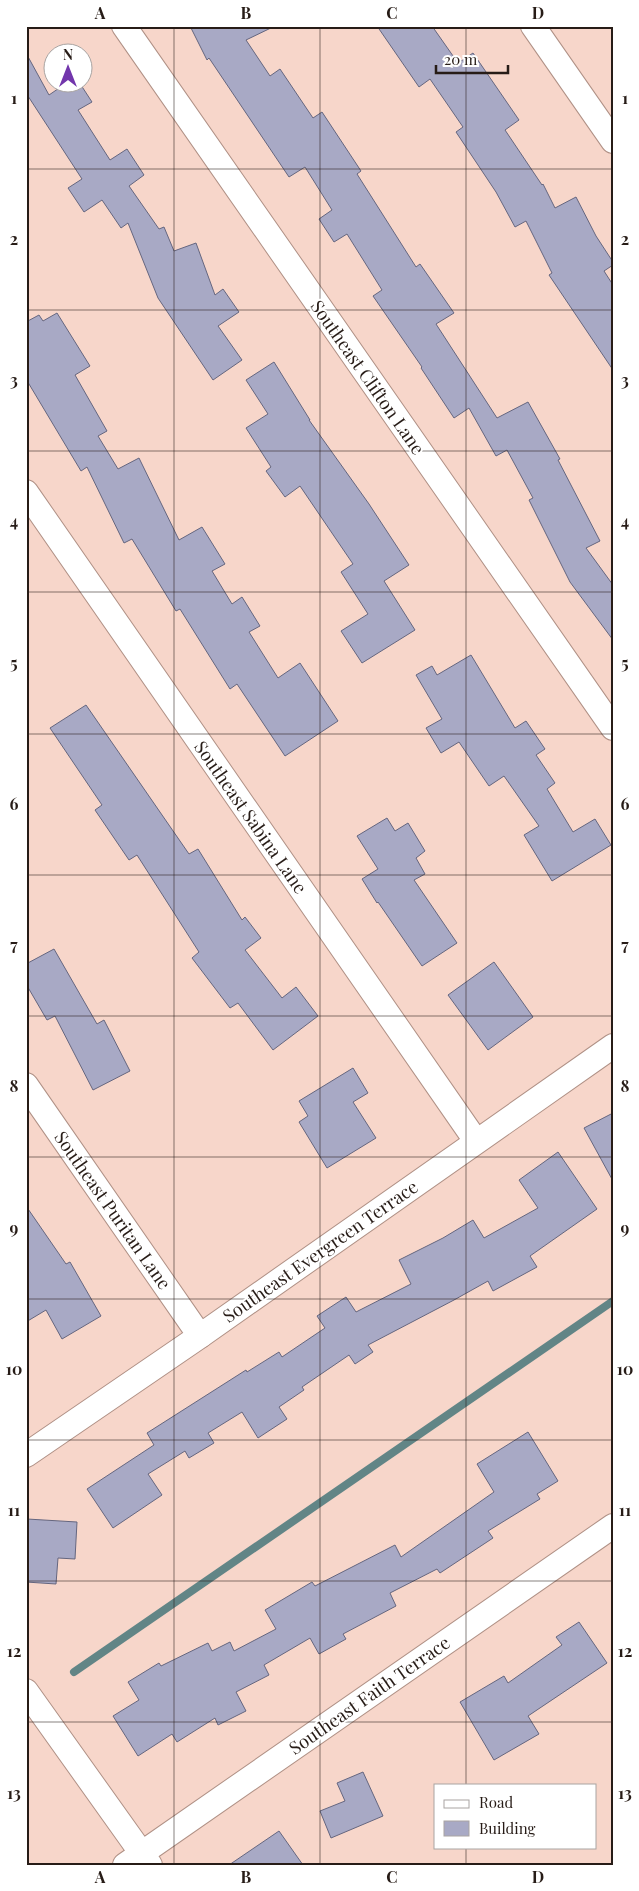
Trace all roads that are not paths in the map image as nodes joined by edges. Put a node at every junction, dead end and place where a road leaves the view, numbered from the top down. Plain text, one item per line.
1 (124, 26) edge
2 (532, 26) edge
3 (613, 141) edge
4 (26, 492) edge
5 (613, 728) edge
6 (613, 1046) edge
7 (26, 1085) edge
8 (476, 1142) junction
9 (200, 1336) junction
10 (26, 1455) edge
11 (613, 1526) edge
12 (26, 1691) edge
13 (139, 1861) edge

1 - 5 street, Southeast Clifton Lane
2 - 3 street
4 - 8 street, Southeast Sabina Lane
6 - 8 street, Southeast Evergreen Terrace
7 - 9 street, Southeast Puritan Lane
8 - 9 street, Southeast Evergreen Terrace
9 - 10 street, Southeast Evergreen Terrace
11 - 13 street, Southeast Faith Terrace
12 - 13 street

